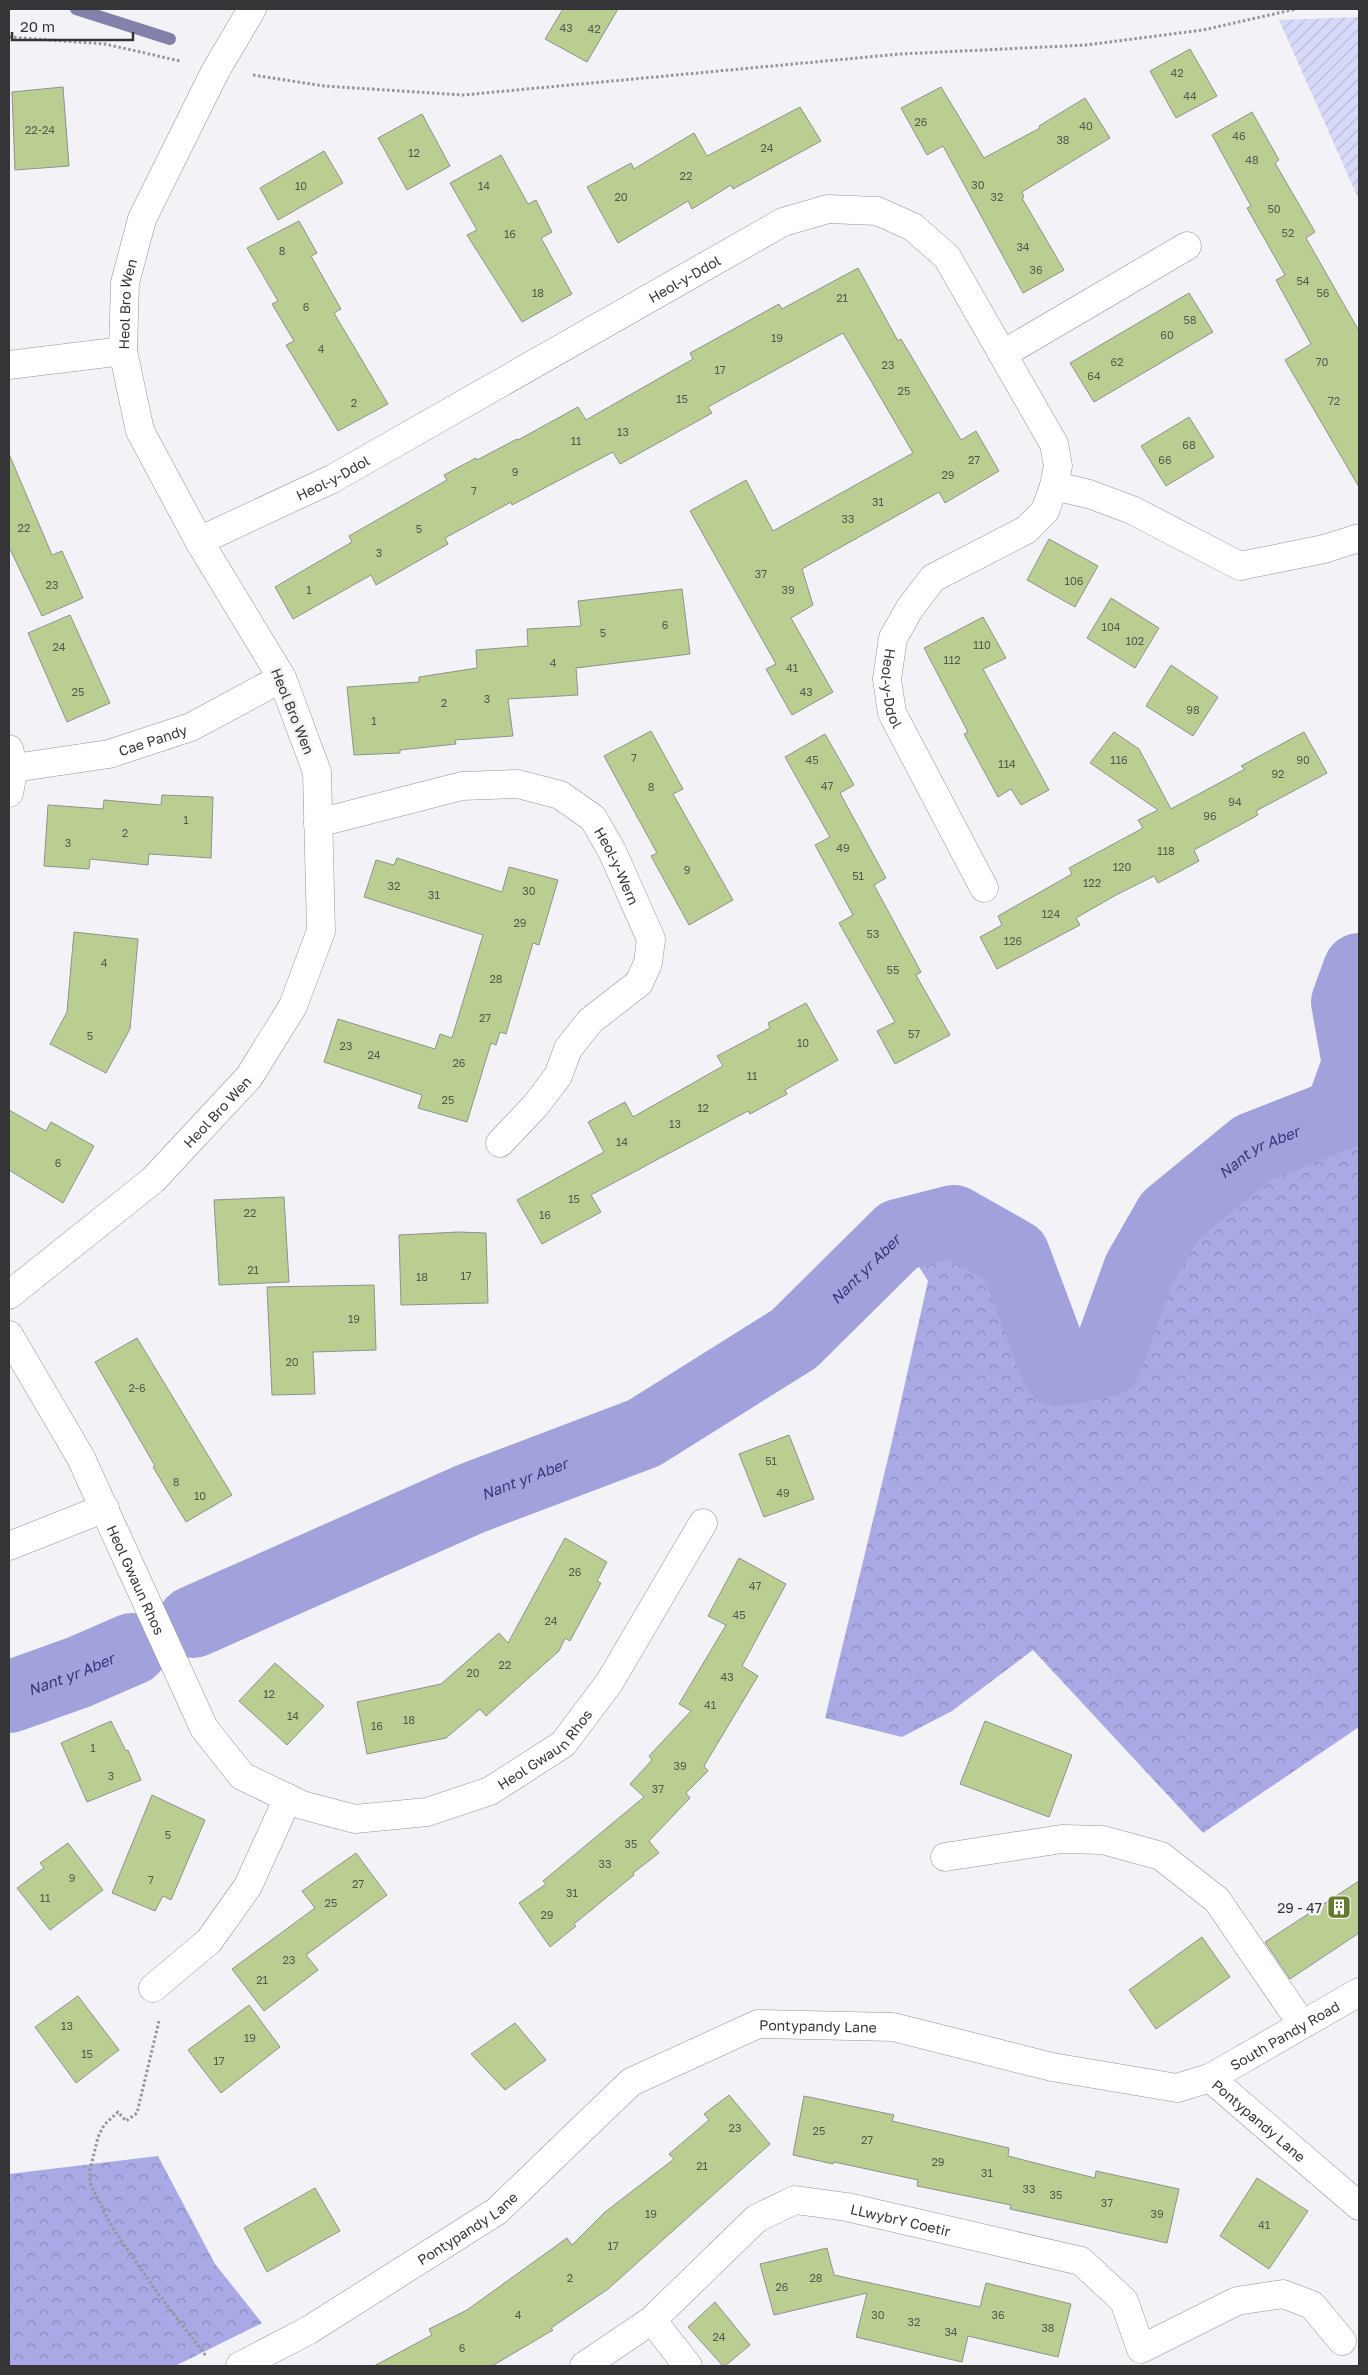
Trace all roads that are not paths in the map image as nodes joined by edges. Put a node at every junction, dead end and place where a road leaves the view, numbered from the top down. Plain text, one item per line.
1 (252, 9) edge
2 (1187, 246) dead end
3 (123, 351) junction
4 (1002, 354) junction
5 (9, 365) edge
6 (1054, 486) junction
7 (1359, 538) edge
8 (199, 541) junction
9 (282, 678) junction
10 (11, 770) edge
11 (318, 823) junction
12 (984, 888) dead end
13 (500, 1143) dead end
14 (9, 1296) edge
15 (9, 1335) edge
16 (105, 1508) junction
17 (703, 1523) dead end
18 (9, 1546) edge
19 (288, 1798) junction
20 (945, 1857) dead end
21 (153, 1988) road end
22 (1359, 1992) edge
23 (1302, 2024) junction
24 (1210, 2078) junction
25 (1359, 2206) edge
26 (652, 2320) junction
27 (1342, 2342) dead end
28 (240, 2366) edge
29 (584, 2366) edge
30 (688, 2366) edge

1 - 3 street, Heol Bro Wen
2 - 4 street
3 - 5 street
3 - 8 street, Heol Bro Wen
4 - 6 street, Heol-y-Ddol
4 - 8 street, Heol-y-Ddol
6 - 7 street
6 - 12 street, Heol-y-Ddol
8 - 9 street, Heol Bro Wen
9 - 10 street, Cae Pandy
9 - 11 street, Heol Bro Wen
11 - 13 street, Heol-y-Wern
11 - 14 street, Heol Bro Wen
15 - 16 street, Heol Gwaun Rhos
16 - 18 street
16 - 19 street, Heol Gwaun Rhos
17 - 19 street, Heol Gwaun Rhos
19 - 21 street
20 - 23 street
22 - 23 street, South Pandy Road
23 - 24 street, South Pandy Road
24 - 25 street, Pontypandy Lane
24 - 28 street, Pontypandy Lane
26 - 27 street, LLwybrY Coetir
26 - 29 street, LLwybrY Coetir
26 - 30 street

